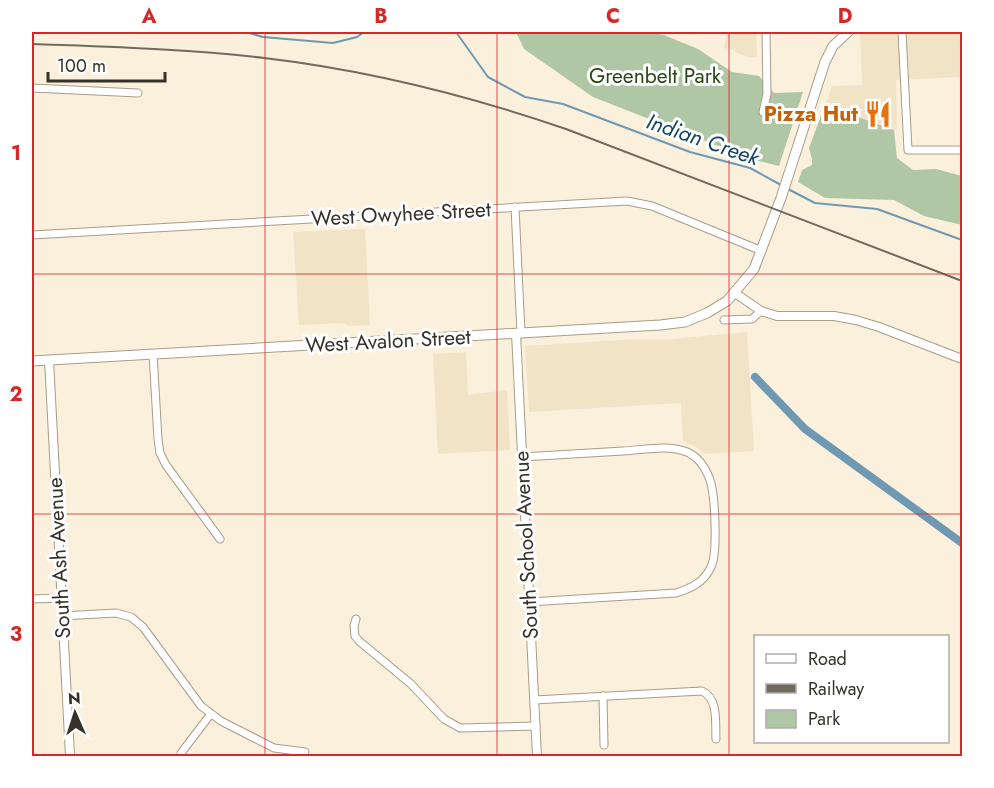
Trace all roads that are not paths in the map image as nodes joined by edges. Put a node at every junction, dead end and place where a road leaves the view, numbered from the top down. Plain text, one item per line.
1 (766, 32) edge
2 (902, 32) edge
3 (843, 33) edge
4 (32, 88) edge
5 (138, 93) dead end
6 (763, 112) dead end
7 (963, 150) edge
8 (515, 207) junction
9 (32, 235) edge
10 (762, 251) junction
11 (735, 292) junction
12 (761, 311) junction
13 (724, 320) dead end
14 (518, 333) junction
15 (153, 354) junction
16 (963, 359) edge
17 (49, 360) junction
18 (32, 361) edge
19 (522, 457) junction
20 (220, 539) dead end
21 (62, 598) junction
22 (32, 599) edge
23 (529, 602) junction
24 (62, 616) junction
25 (356, 619) dead end
26 (603, 696) junction
27 (534, 700) junction
28 (210, 715) junction
29 (536, 726) junction
30 (716, 739) dead end
31 (604, 745) dead end
32 (305, 752) dead end
33 (181, 753) dead end
34 (70, 756) edge
35 (537, 756) edge

1 - 6 street
2 - 7 street
3 - 10 main road, West Avalon Street
4 - 5 street
8 - 9 street, West Owyhee Street
8 - 10 street, West Owyhee Street
8 - 14 street
10 - 11 main road, West Avalon Street
11 - 12 street
11 - 14 main road, West Avalon Street
12 - 13 street
12 - 16 street
14 - 15 main road, West Avalon Street
14 - 19 street, South School Avenue
15 - 17 main road, West Avalon Street
15 - 20 street
17 - 18 main road, West Avalon Street
17 - 21 street, South Ash Avenue
19 - 23 street, South School Avenue
19 - 23 street
21 - 22 street
21 - 24 street, South Ash Avenue
23 - 27 street, South School Avenue
24 - 28 street
24 - 34 street, South Ash Avenue
25 - 29 street
26 - 27 street
26 - 30 street
26 - 31 street
27 - 29 street, South School Avenue
28 - 32 street
28 - 33 street
29 - 35 street, South School Avenue

